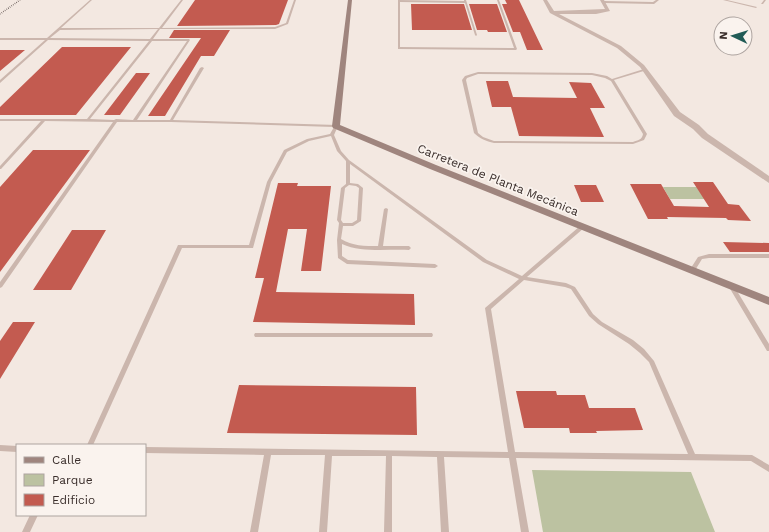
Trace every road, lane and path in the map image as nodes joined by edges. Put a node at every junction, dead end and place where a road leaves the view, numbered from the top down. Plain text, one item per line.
1 (91, 0) edge
2 (182, 0) edge
3 (295, 0) edge
4 (350, 0) edge
5 (399, 0) edge
6 (498, 0) edge
7 (545, 0) edge
8 (658, 0) edge
9 (724, 0) edge
10 (765, 0) edge
11 (465, 1) edge
12 (603, 1) edge
13 (762, 3) dead end
14 (756, 6) dead end
15 (552, 12) junction
16 (160, 28) junction
17 (59, 29) junction
18 (476, 35) dead end
19 (0, 40) edge
20 (46, 40) junction
21 (150, 40) junction
22 (202, 68) dead end
23 (645, 70) junction
24 (612, 80) junction
25 (0, 82) edge
26 (0, 120) edge
27 (44, 120) junction
28 (88, 120) junction
29 (116, 120) junction
30 (134, 120) junction
31 (171, 121) junction
32 (336, 126) junction
33 (332, 135) junction
34 (348, 161) junction
35 (0, 168) edge
36 (769, 180) edge
37 (348, 184) junction
38 (386, 209) dead end
39 (341, 223) junction
40 (582, 226) junction
41 (339, 240) junction
42 (380, 247) junction
43 (410, 248) dead end
44 (769, 256) edge
45 (435, 266) dead end
46 (692, 270) junction
47 (522, 278) junction
48 (0, 286) edge
49 (732, 287) junction
50 (769, 301) edge
51 (257, 335) dead end
52 (430, 335) dead end
53 (769, 349) edge
54 (90, 444) edge
55 (0, 448) edge
56 (16, 448) edge
57 (146, 450) edge
58 (268, 452) junction
59 (329, 452) junction
60 (389, 453) junction
61 (440, 454) junction
62 (512, 455) junction
63 (693, 457) junction
64 (769, 468) edge
65 (34, 516) edge
66 (26, 532) edge
67 (254, 532) edge
68 (323, 532) edge
69 (388, 532) edge
70 (445, 532) edge
71 (525, 532) edge

1 - 17 lane
2 - 16 lane
3 - 16 lane
4 - 32 street
5 - 6 lane
5 - 11 lane
7 - 15 street
8 - 12 lane
9 - 14 lane
10 - 13 lane
11 - 18 lane
12 - 15 street
15 - 23 street
16 - 17 lane
16 - 21 lane
17 - 20 lane
19 - 20 lane
20 - 21 lane
20 - 25 lane
21 - 28 lane
21 - 30 lane
22 - 31 lane
23 - 24 lane
23 - 36 street
24 - 24 lane
26 - 27 lane
27 - 28 lane
27 - 35 lane
28 - 29 lane
29 - 30 lane
29 - 48 lane
30 - 31 lane
31 - 32 lane
32 - 33 lane
32 - 40 street, Carretera de Planta Mecánica
33 - 34 lane
33 - 54 lane
34 - 37 lane
34 - 47 lane
37 - 39 lane
37 - 39 lane
38 - 42 lane
39 - 41 lane
40 - 46 street, Carretera de Planta Mecánica
40 - 47 lane
41 - 42 lane
41 - 45 lane
42 - 43 lane
44 - 46 lane
46 - 49 street, Carretera de Planta Mecánica
47 - 62 lane
47 - 63 lane
49 - 50 street, Carretera de Planta Mecánica
49 - 53 lane
51 - 52 lane
55 - 56 lane
57 - 58 lane
58 - 59 lane
58 - 67 lane
59 - 60 lane
59 - 68 lane
60 - 61 lane
60 - 69 lane
61 - 62 lane
61 - 70 lane
62 - 63 lane
62 - 71 lane
63 - 64 lane
65 - 66 lane

